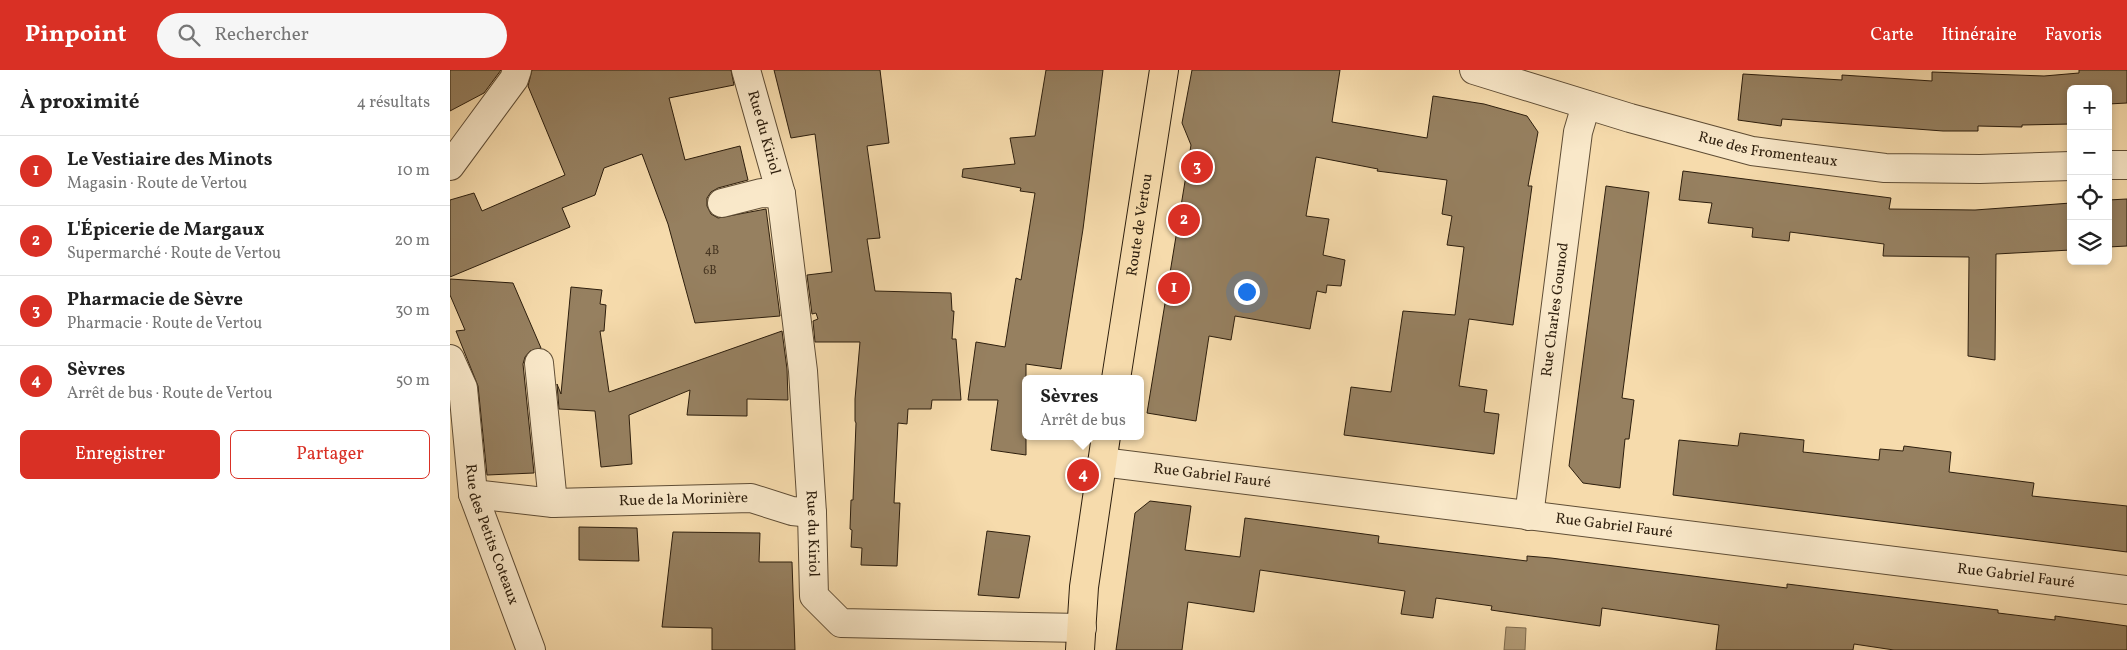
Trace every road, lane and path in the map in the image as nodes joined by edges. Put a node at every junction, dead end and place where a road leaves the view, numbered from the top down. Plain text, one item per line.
1 (517, 70) edge
2 (746, 70) edge
3 (1164, 70) edge
4 (1474, 70) edge
5 (1586, 105) junction
6 (2112, 165) edge
7 (2127, 165) edge
8 (450, 166) edge
9 (2067, 166) edge
10 (781, 194) junction
11 (722, 202) dead end
12 (450, 359) edge
13 (539, 363) dead end
14 (1117, 375) edge
15 (1104, 449) edge
16 (473, 494) junction
17 (553, 503) junction
18 (812, 513) junction
19 (1529, 516) junction
20 (2127, 590) edge
21 (1081, 639) edge
22 (531, 650) edge

1 - 8 street
2 - 10 street, Rue du Kiriol
3 - 14 main road, Route de Vertou
4 - 5 street, Rue des Fromenteaux
5 - 9 street, Rue des Fromenteaux
5 - 19 street, Rue Charles Gounod
6 - 7 street
10 - 11 street, Rue du Kiriol
10 - 18 street, Rue du Kiriol
12 - 16 street, Rue des Petits Coteaux
13 - 17 street
15 - 19 street, Rue Gabriel Fauré
15 - 21 main road
16 - 17 street, Rue de la Morinière
16 - 22 street, Rue des Petits Coteaux
17 - 18 street, Rue de la Morinière
18 - 21 street, Rue du Kiriol
19 - 20 street, Rue Gabriel Fauré

